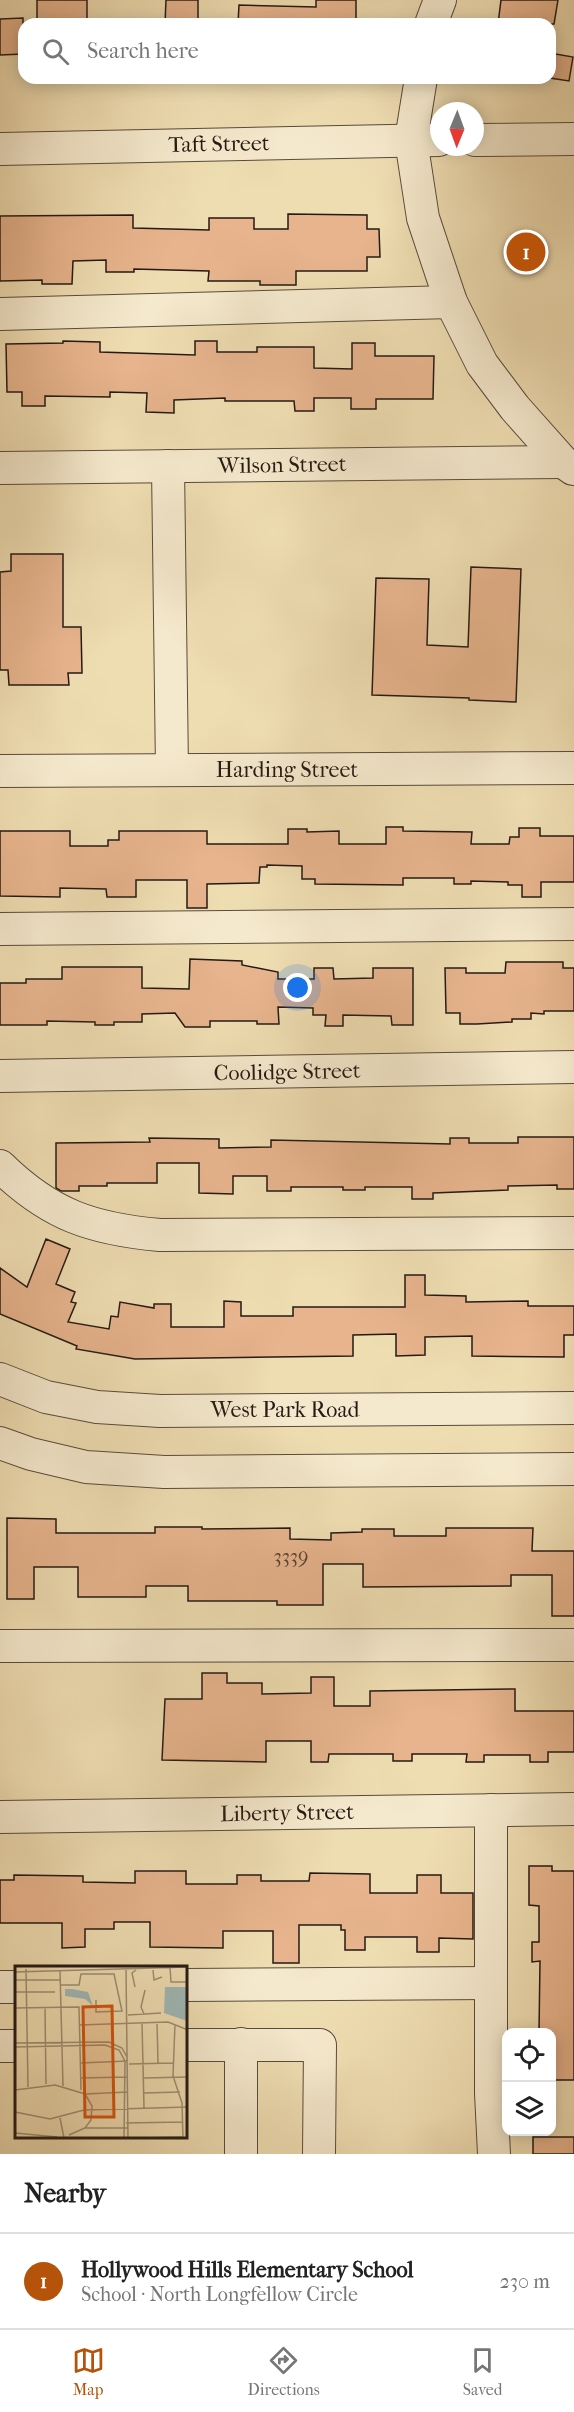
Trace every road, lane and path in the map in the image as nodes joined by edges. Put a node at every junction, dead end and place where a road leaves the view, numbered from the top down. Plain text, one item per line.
1 (440, 0) edge
2 (433, 18) edge
3 (421, 84) edge
4 (572, 132) edge
5 (484, 139) edge
6 (425, 140) edge
7 (0, 149) edge
8 (451, 302) junction
9 (0, 314) edge
10 (168, 466) junction
11 (569, 466) edge
12 (0, 468) edge
13 (574, 768) edge
14 (172, 770) junction
15 (0, 771) edge
16 (574, 924) edge
17 (0, 929) edge
18 (574, 1067) edge
19 (0, 1076) edge
20 (0, 1166) edge
21 (574, 1233) edge
22 (0, 1379) edge
23 (574, 1408) edge
24 (0, 1443) edge
25 (574, 1469) edge
26 (0, 1646) edge
27 (574, 1646) edge
28 (574, 1809) edge
29 (490, 1810) junction
30 (0, 1817) edge
31 (491, 1983) junction
32 (188, 1985) edge
33 (188, 2044) edge
34 (241, 2044) junction
35 (241, 2154) edge
36 (319, 2154) edge
37 (494, 2154) edge

1 - 2 street
3 - 6 street
4 - 5 street
6 - 7 street, Taft Street
6 - 8 street
8 - 9 street
8 - 11 street
10 - 11 street, Wilson Street
10 - 12 street, Wilson Street
10 - 14 street
13 - 14 street, Harding Street
14 - 15 street, Harding Street
16 - 17 street
18 - 19 street, Coolidge Street
20 - 21 street
22 - 23 street, West Park Road
24 - 25 street
26 - 27 street
28 - 29 street, Liberty Street
29 - 30 street, Liberty Street
29 - 31 street
31 - 32 street
31 - 37 street
33 - 34 street
34 - 35 street
34 - 36 street

